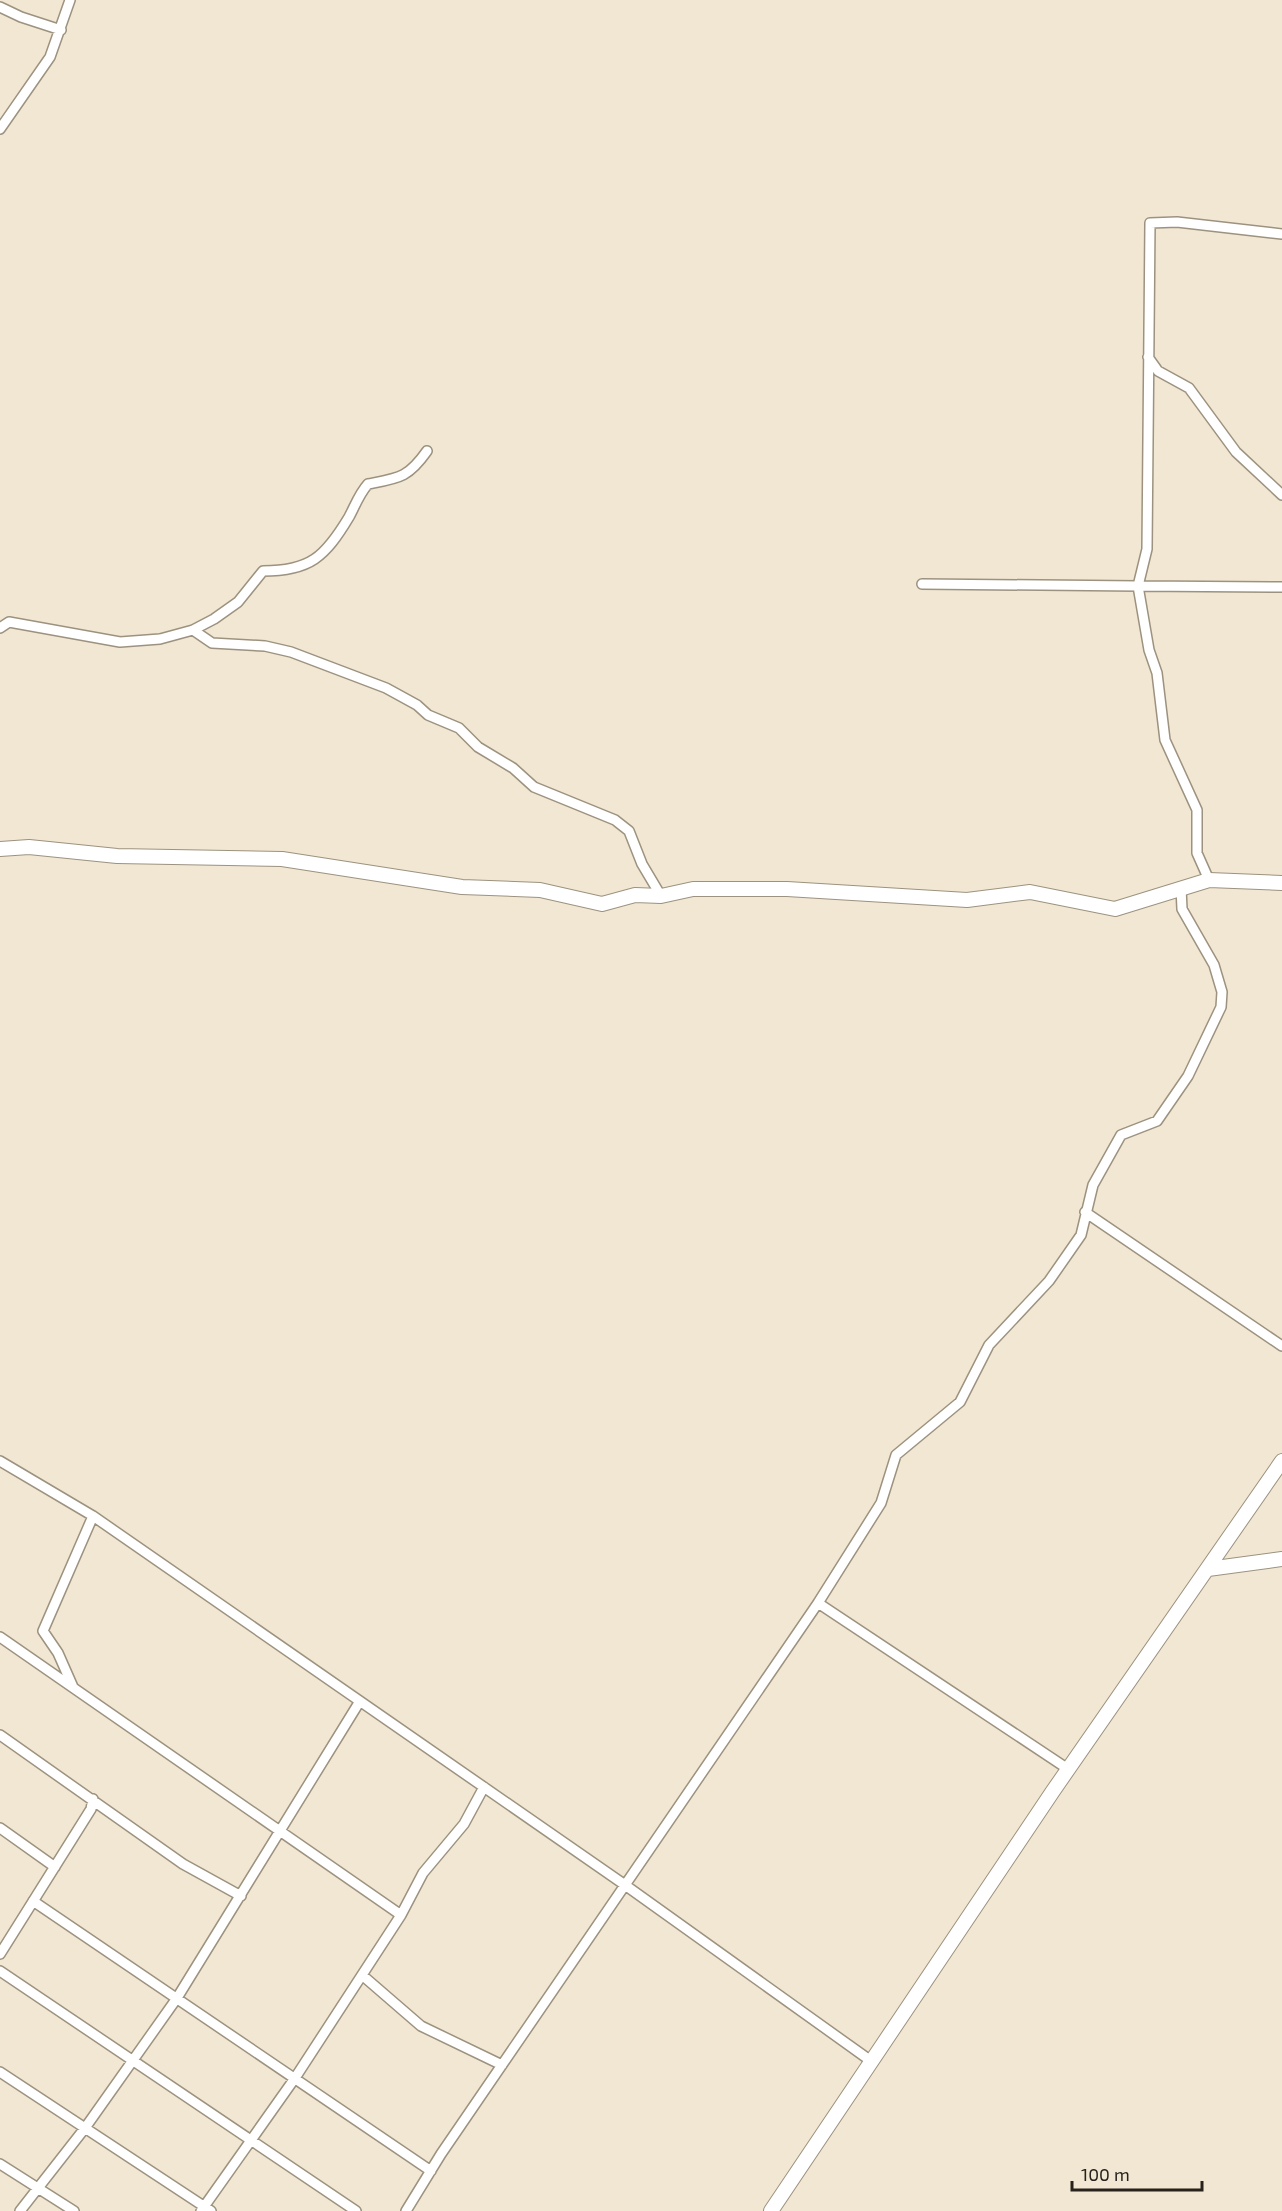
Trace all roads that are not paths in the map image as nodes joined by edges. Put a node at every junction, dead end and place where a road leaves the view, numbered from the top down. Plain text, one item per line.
1 (70, 0) edge
2 (0, 7) edge
3 (61, 30) junction
4 (0, 129) edge
5 (1282, 234) edge
6 (1148, 357) junction
7 (427, 452) dead end
8 (1282, 495) edge
9 (922, 584) dead end
10 (1138, 586) junction
11 (1282, 587) edge
12 (0, 628) edge
13 (193, 630) junction
14 (0, 849) edge
15 (1209, 880) junction
16 (1282, 883) edge
17 (1181, 888) junction
18 (661, 896) junction
19 (1085, 1212) junction
20 (1282, 1346) edge
21 (0, 1461) edge
22 (1282, 1461) edge
23 (93, 1516) junction
24 (1282, 1559) edge
25 (1208, 1569) junction
26 (818, 1603) junction
27 (0, 1637) edge
28 (73, 1687) junction
29 (360, 1701) junction
30 (0, 1736) edge
31 (1068, 1769) junction
32 (484, 1787) junction
33 (93, 1799) junction
34 (0, 1828) edge
35 (281, 1830) junction
36 (55, 1867) junction
37 (626, 1885) junction
38 (241, 1896) junction
39 (33, 1901) junction
40 (401, 1915) junction
41 (0, 1954) edge
42 (0, 1971) edge
43 (362, 1975) junction
44 (177, 1998) junction
45 (132, 2060) junction
46 (871, 2061) junction
47 (502, 2065) junction
48 (0, 2072) edge
49 (295, 2078) junction
50 (85, 2128) junction
51 (252, 2141) junction
52 (0, 2164) edge
53 (431, 2170) junction
54 (36, 2187) junction
55 (206, 2210) edge
56 (20, 2211) edge
57 (74, 2211) edge
58 (356, 2211) edge
59 (406, 2211) edge
60 (771, 2211) edge

1 - 3 street
2 - 3 street
3 - 4 street
5 - 6 street
6 - 8 street
6 - 10 street
7 - 13 street
9 - 10 street
10 - 11 street
10 - 15 street
12 - 13 street
13 - 18 street
14 - 18 street
15 - 16 street
15 - 17 street
17 - 18 street
17 - 19 street
19 - 20 street
19 - 26 street
21 - 23 street
22 - 25 street
23 - 28 street
23 - 29 street
24 - 25 street
25 - 31 street
26 - 31 street
26 - 37 street
27 - 28 street
28 - 35 street
29 - 32 street
29 - 35 street
30 - 33 street
31 - 46 street
32 - 37 street
32 - 40 street
33 - 36 street
33 - 38 street
34 - 36 street
35 - 38 street
35 - 40 street
36 - 39 street
37 - 46 street
37 - 47 street
38 - 44 street
39 - 41 street
39 - 44 street
40 - 43 street
42 - 45 street
43 - 47 street
43 - 49 street
44 - 45 street
44 - 49 street
45 - 50 street
45 - 51 street
46 - 60 street
47 - 53 street
48 - 50 street
49 - 51 street
49 - 53 street
50 - 54 street
50 - 55 street
51 - 55 street
51 - 58 street
52 - 54 street
53 - 59 street
54 - 56 street
54 - 57 street

